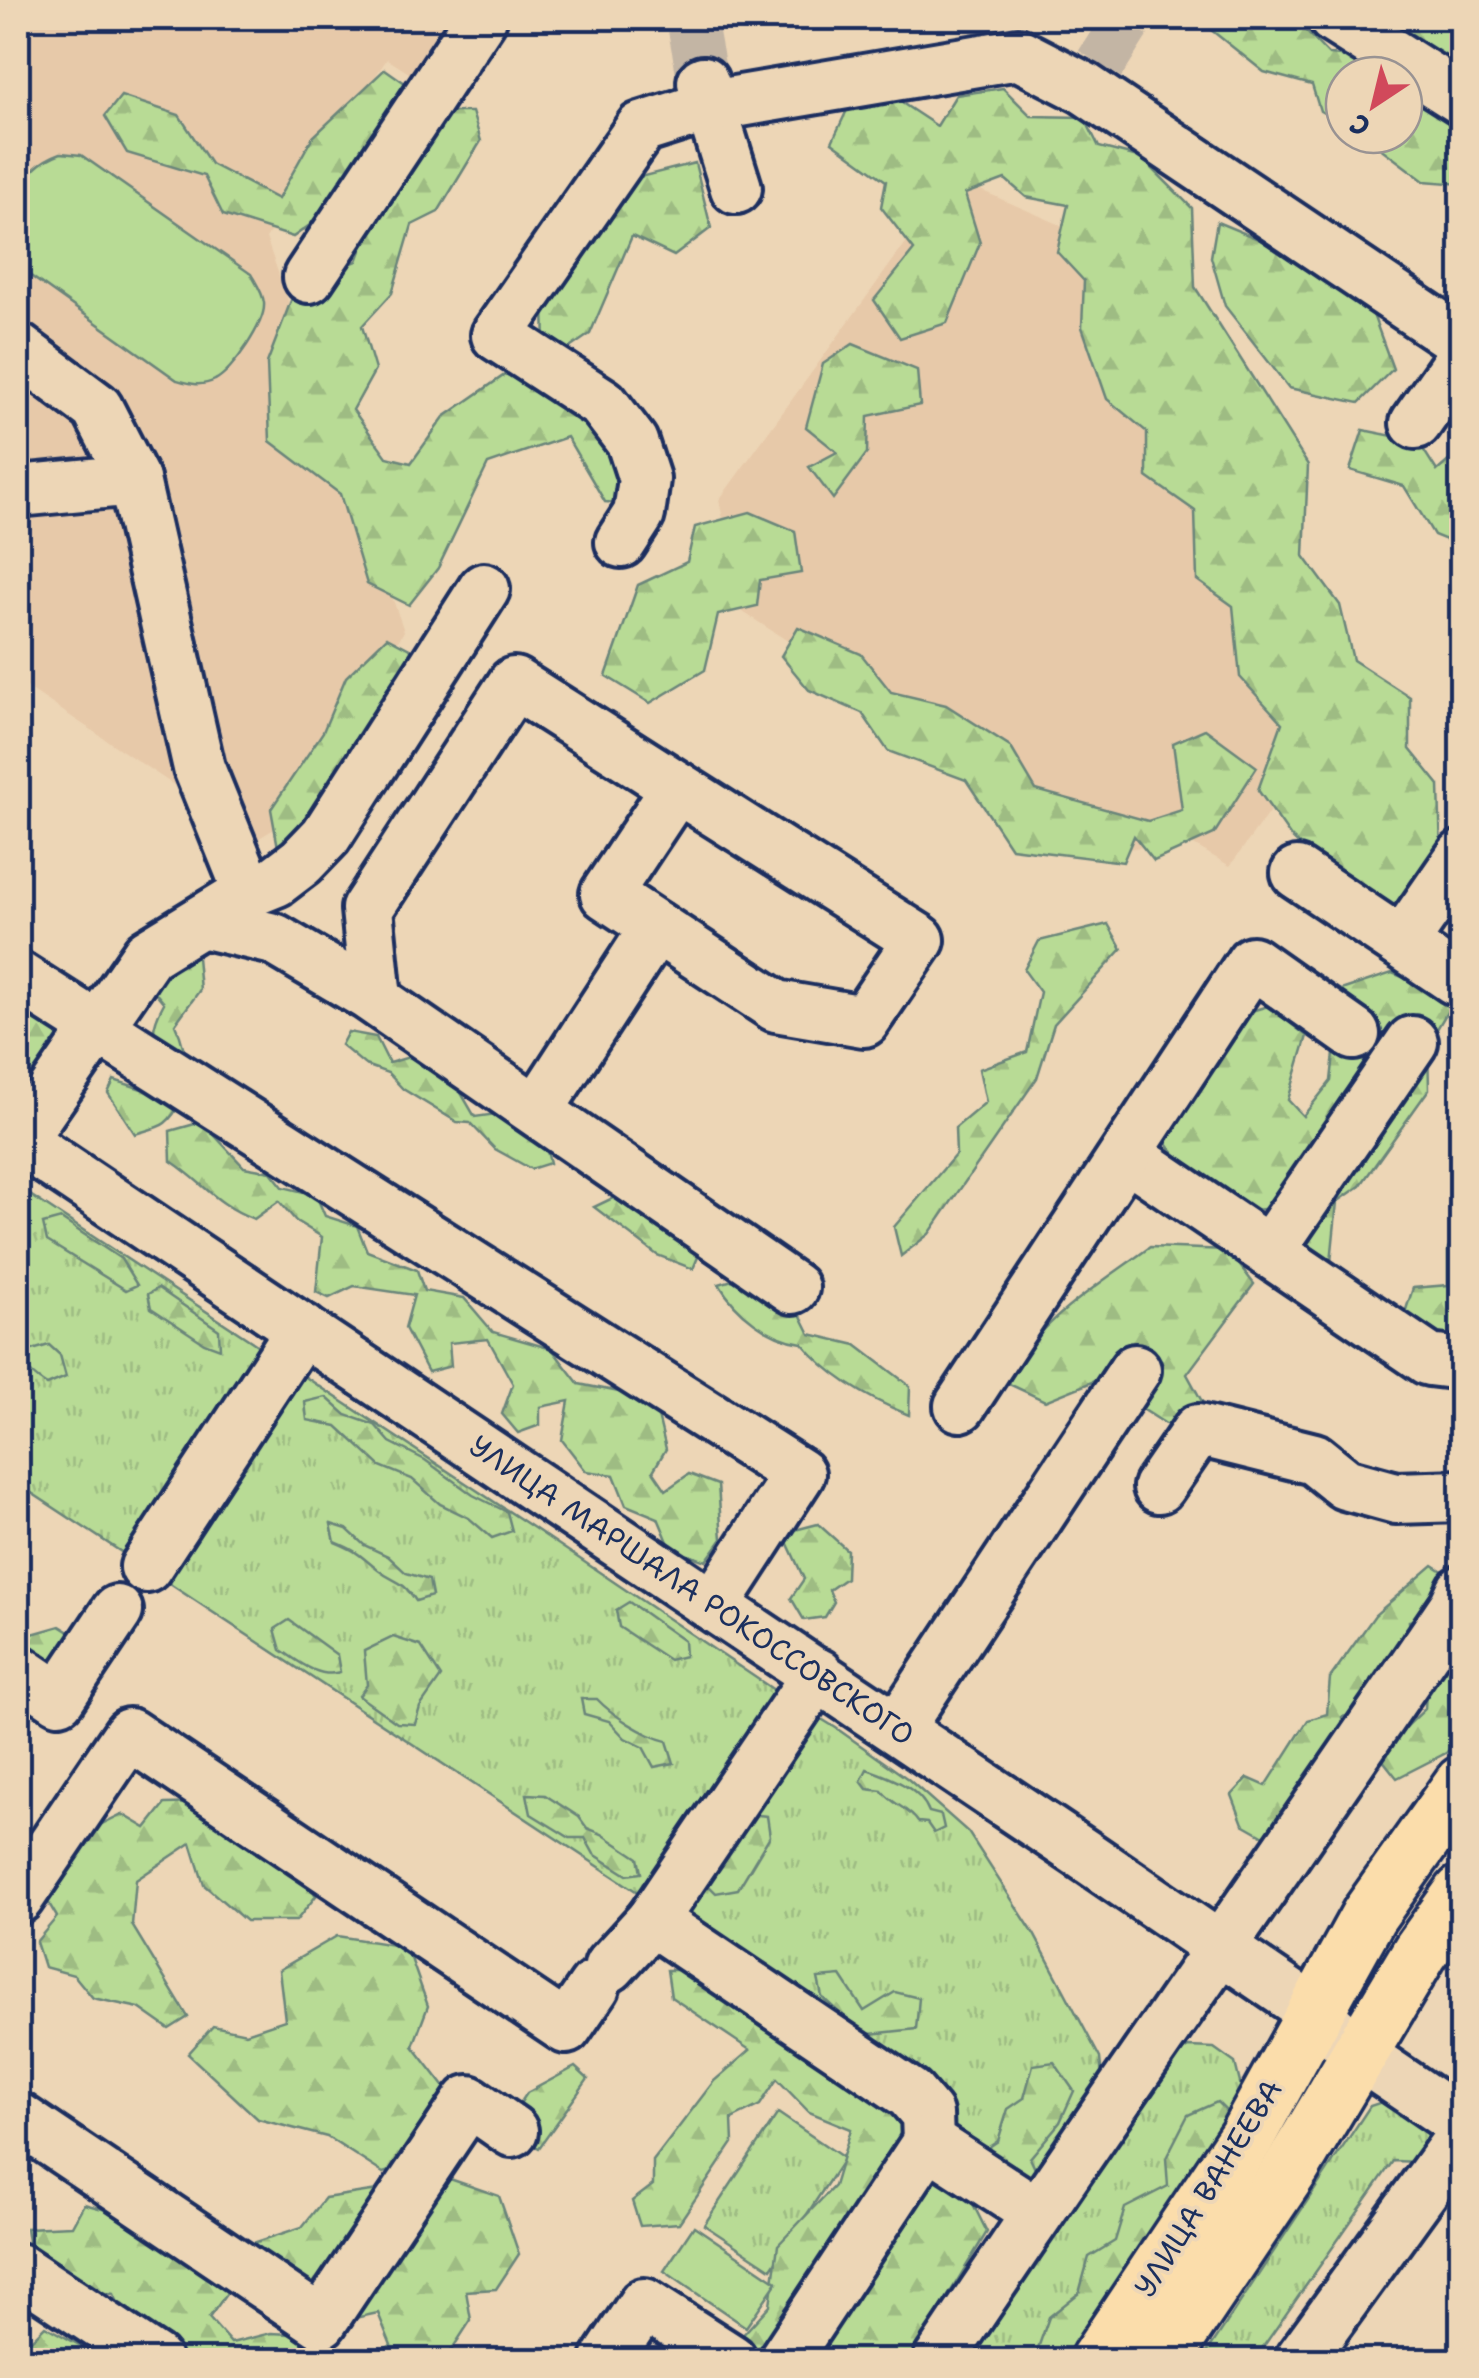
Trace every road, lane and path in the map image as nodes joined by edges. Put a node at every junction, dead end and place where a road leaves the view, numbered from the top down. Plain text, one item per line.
1 (480, 18) edge
2 (1334, 18) edge
3 (707, 94) junction
4 (1462, 99) edge
5 (736, 188) dead end
6 (309, 276) dead end
7 (1462, 342) edge
8 (18, 349) edge
9 (1462, 357) edge
10 (1416, 424) dead end
11 (134, 480) junction
12 (18, 491) edge
13 (621, 542) dead end
14 (484, 590) dead end
15 (677, 787) junction
16 (1462, 856) edge
17 (1297, 873) dead end
18 (250, 892) junction
19 (201, 922) junction
20 (656, 928) junction
21 (1402, 943) junction
22 (18, 978) edge
23 (1456, 979) dead end
24 (376, 1000) junction
25 (95, 1029) junction
26 (1354, 1034) dead end
27 (1412, 1042) dead end
28 (538, 1109) junction
29 (19, 1140) edge
30 (1127, 1155) junction
31 (1270, 1251) junction
32 (793, 1288) dead end
33 (302, 1329) junction
34 (1462, 1364) edge
35 (1135, 1370) dead end
36 (960, 1406) dead end
37 (1158, 1487) dead end
38 (1462, 1496) edge
39 (146, 1566) dead end
40 (1462, 1590) edge
41 (714, 1605) junction
42 (117, 1611) dead end
43 (18, 1670) edge
44 (818, 1674) junction
45 (898, 1728) junction
46 (1462, 1784) edge
47 (1462, 1894) edge
48 (18, 1898) edge
49 (652, 1920) junction
50 (1220, 1947) junction
51 (1313, 2012) junction
52 (1359, 2054) junction
53 (18, 2118) edge
54 (1462, 2124) edge
55 (512, 2131) dead end
56 (1462, 2136) edge
57 (928, 2142) junction
58 (1037, 2213) junction
59 (18, 2269) edge
60 (703, 2353) edge
61 (155, 2360) edge
62 (607, 2360) edge
63 (784, 2360) edge
64 (939, 2360) edge
65 (1098, 2360) edge
66 (1162, 2360) edge
67 (1300, 2360) edge

1 - 6 street
2 - 4 street
3 - 5 street
3 - 7 street
3 - 13 street
8 - 11 street
9 - 10 street
11 - 12 street
11 - 18 street
14 - 18 street
15 - 20 street
15 - 20 street
15 - 24 street
16 - 21 street
17 - 21 street
18 - 19 street
19 - 24 street
19 - 25 street
20 - 28 street
21 - 23 street
22 - 25 street
24 - 28 street
25 - 29 street
25 - 41 street
26 - 30 street
27 - 31 street
28 - 32 street
29 - 33 street, УЛИЦА МАРШАЛА РОКОССОВСКОГО
30 - 31 street
30 - 36 street
31 - 34 street
33 - 39 street
33 - 41 street, УЛИЦА МАРШАЛА РОКОССОВСКОГО
35 - 45 street
37 - 38 street
40 - 50 street
41 - 44 street, УЛИЦА МАРШАЛА РОКОССОВСКОГО
42 - 43 street
44 - 45 street, УЛИЦА МАРШАЛА РОКОССОВСКОГО
44 - 49 street
45 - 50 street, УЛИЦА МАРШАЛА РОКОССОВСКОГО
46 - 51 main road, УЛИЦА ВАНЕЕВА
47 - 52 main road, УЛИЦА ВАНЕЕВА
48 - 49 street
49 - 57 street
50 - 51 street, УЛИЦА МАРШАЛА РОКОССОВСКОГО
50 - 58 street
51 - 52 street, УЛИЦА МАРШАЛА РОКОССОВСКОГО
51 - 65 main road, УЛИЦА ВАНЕЕВА
52 - 54 street, УЛИЦА МАРШАЛА РОКОССОВСКОГО
52 - 66 main road, УЛИЦА ВАНЕЕВА
53 - 55 street
56 - 67 street
57 - 58 street
57 - 63 street
58 - 64 street
59 - 61 street
60 - 62 street

